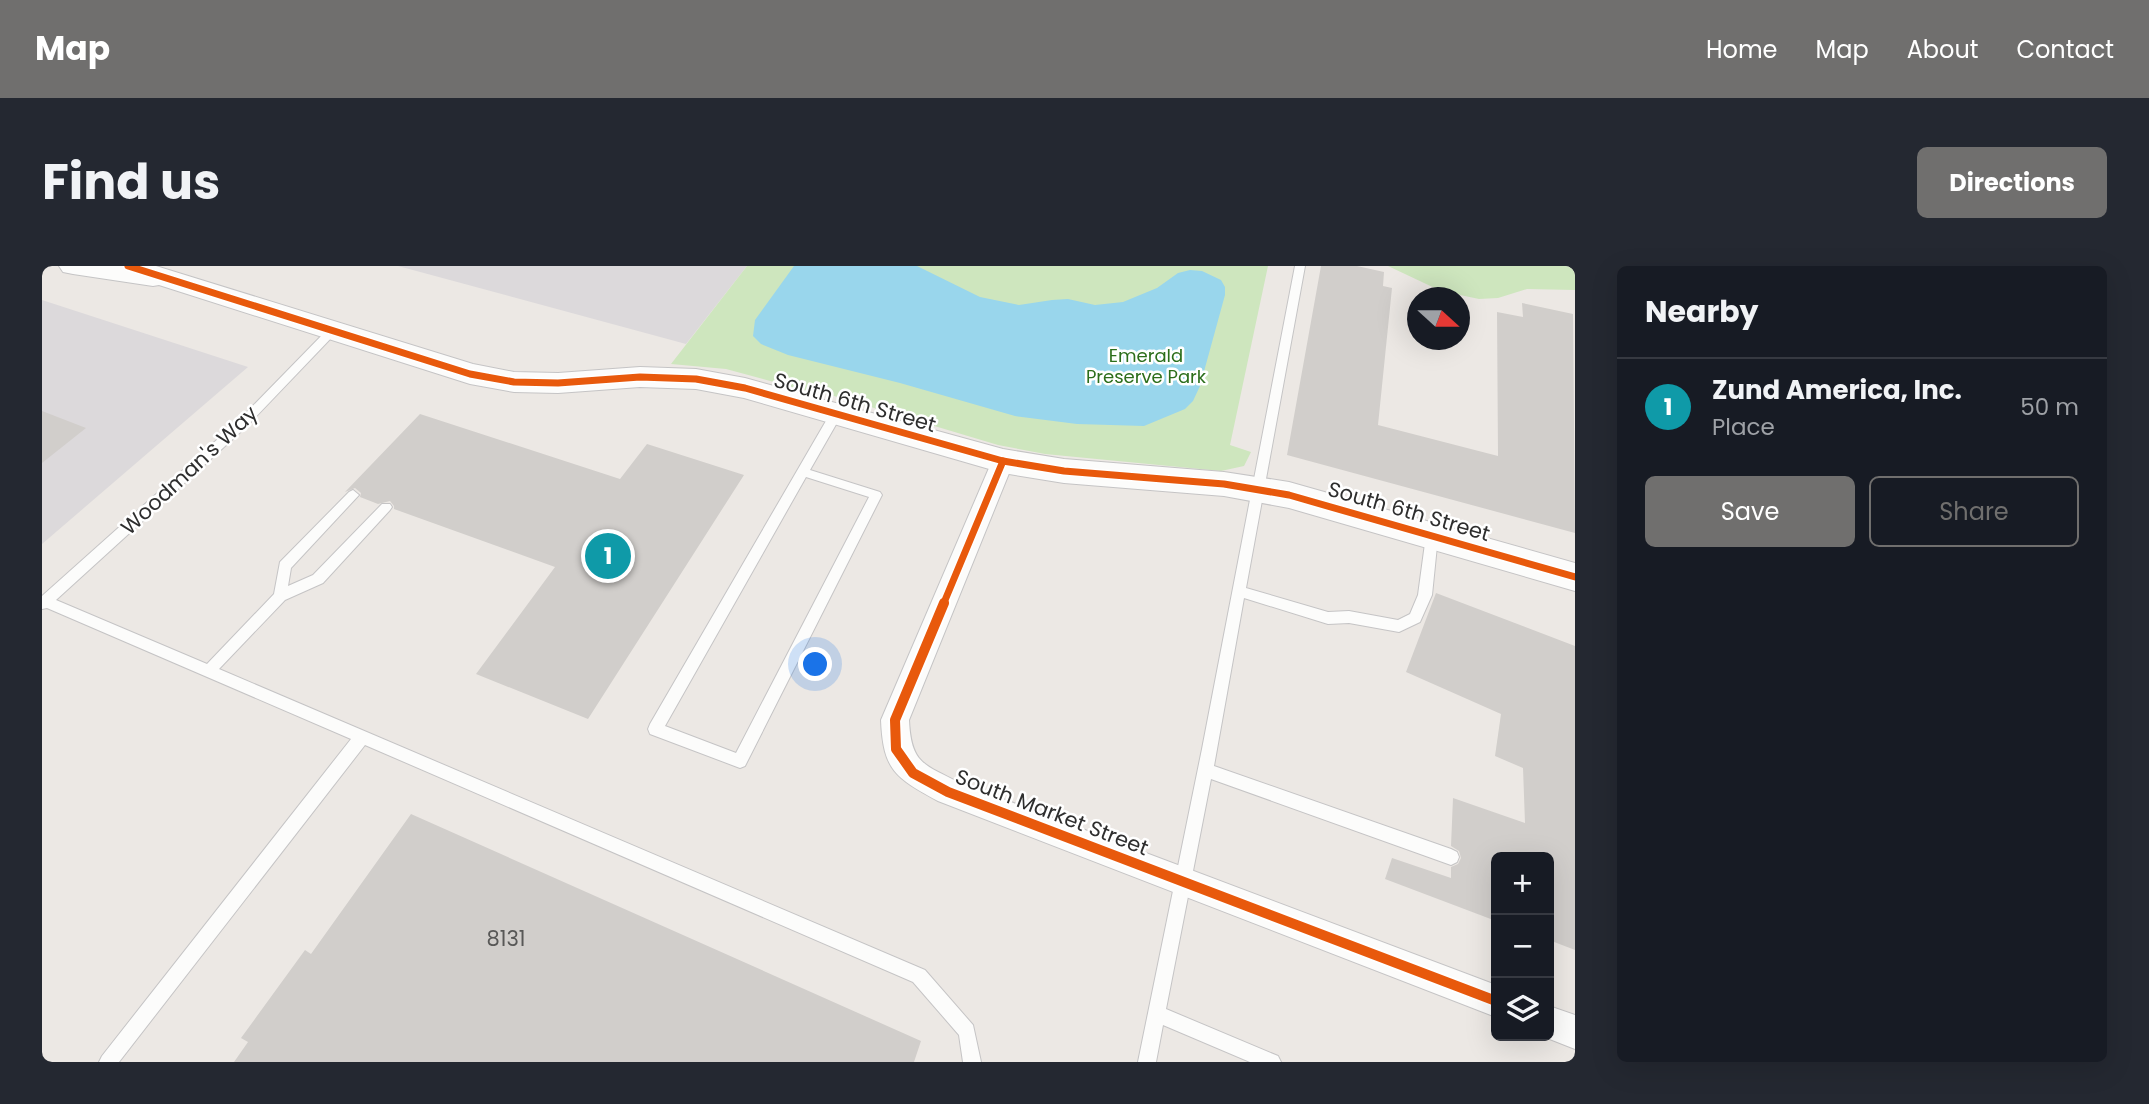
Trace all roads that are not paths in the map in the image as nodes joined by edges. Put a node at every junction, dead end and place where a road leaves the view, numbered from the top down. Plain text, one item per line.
1 (73, 266) edge
2 (128, 266) edge
3 (1300, 266) edge
4 (169, 280) junction
5 (331, 332) junction
6 (836, 414) junction
7 (1003, 461) junction
8 (803, 472) junction
9 (1256, 489) junction
10 (353, 495) dead end
11 (386, 507) dead end
12 (1432, 536) junction
13 (1575, 577) edge
14 (1239, 591) junction
15 (280, 596) junction
16 (43, 602) edge
17 (209, 671) junction
18 (362, 737) junction
19 (1205, 770) junction
20 (1451, 857) dead end
21 (1182, 880) junction
22 (1491, 999) edge
23 (1156, 1013) junction
24 (1554, 1024) edge
25 (1575, 1032) edge
26 (108, 1062) edge
27 (972, 1062) edge
28 (1147, 1062) edge
29 (1272, 1062) edge

1 - 4 street, South 6th Street
2 - 4 street, South 6th Street
3 - 9 lane
4 - 5 street, South 6th Street
5 - 6 street, South 6th Street
5 - 16 lane, Woodman's Way
6 - 7 street, South 6th Street
6 - 8 lane
7 - 9 street, South 6th Street
7 - 21 street, South Market Street
8 - 8 lane
9 - 12 street, South 6th Street
9 - 14 lane
10 - 15 lane
11 - 15 lane
12 - 13 street, South 6th Street
12 - 14 lane
14 - 19 lane
15 - 17 lane
16 - 17 lane
17 - 18 lane
18 - 26 lane
18 - 27 lane
19 - 20 lane
19 - 21 lane
21 - 22 street, South Market Street
21 - 23 lane
23 - 28 lane
23 - 29 lane
24 - 25 street

